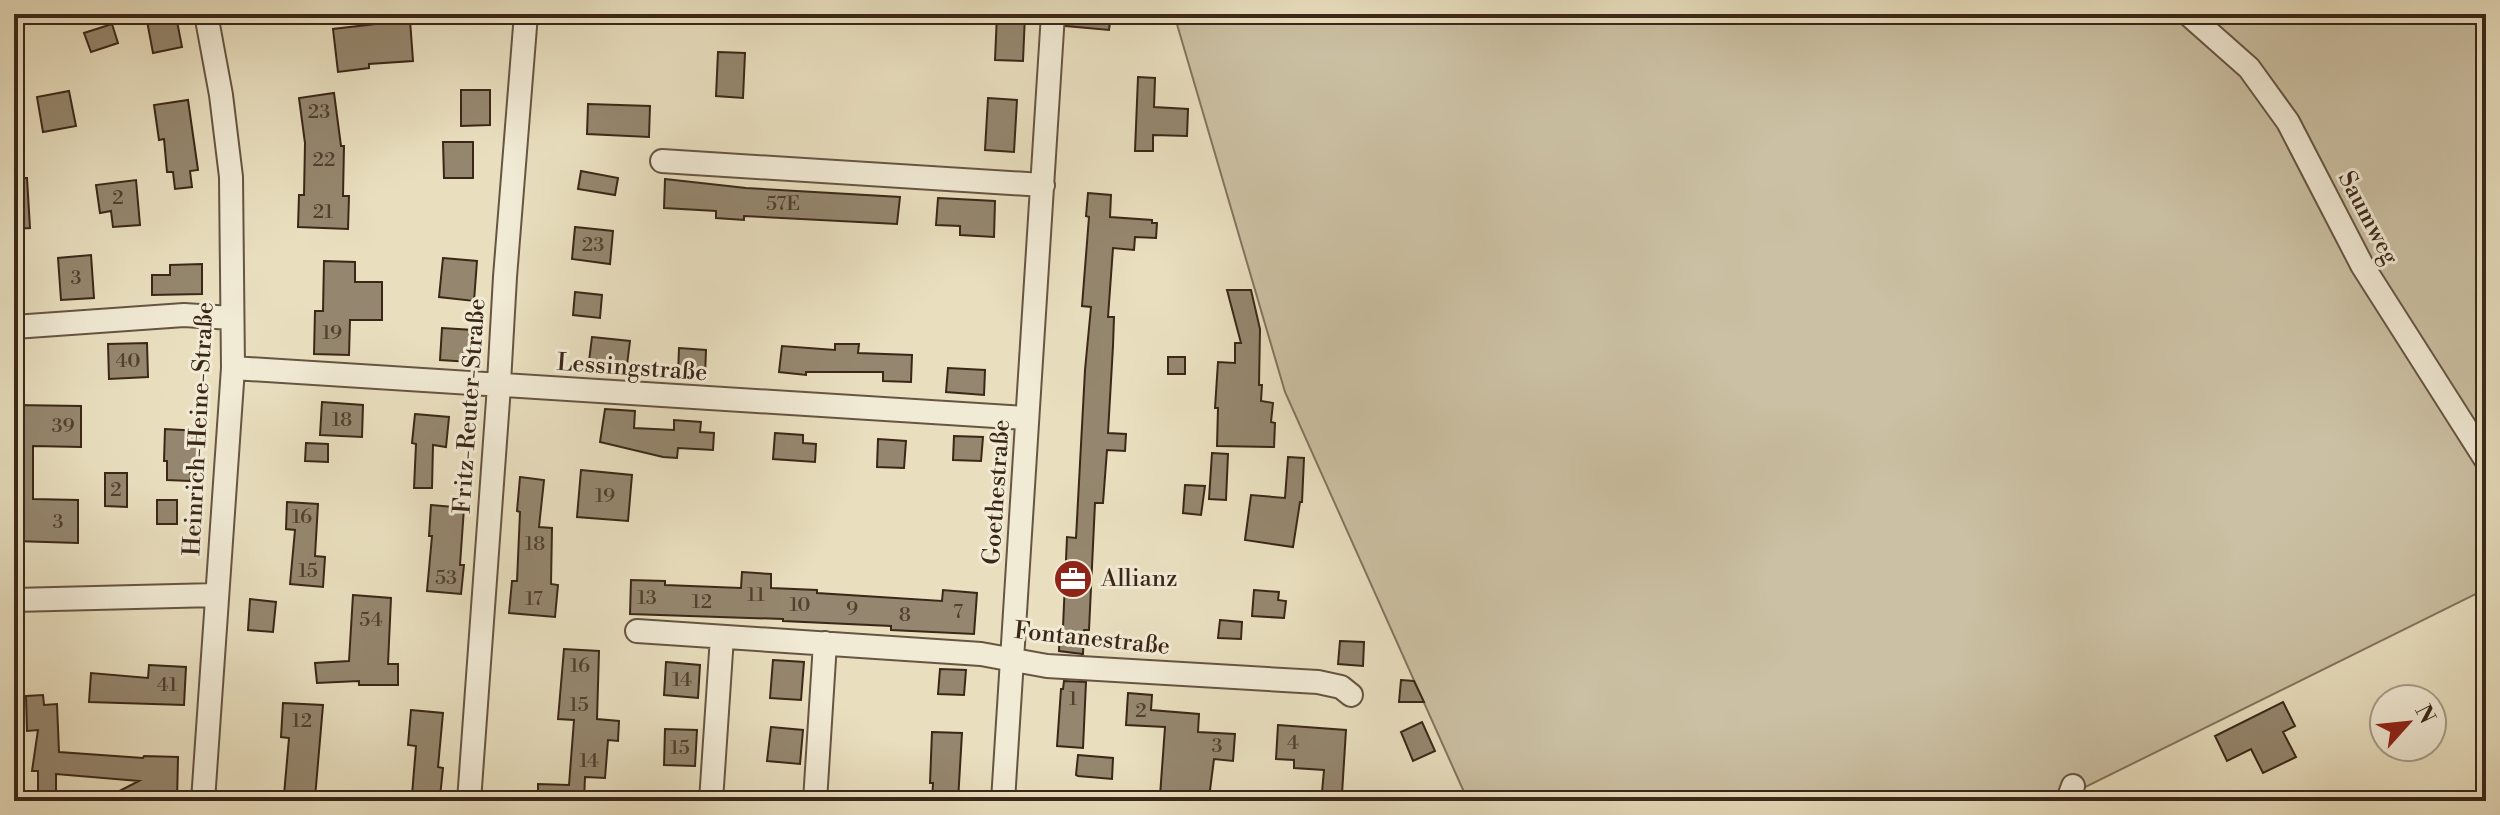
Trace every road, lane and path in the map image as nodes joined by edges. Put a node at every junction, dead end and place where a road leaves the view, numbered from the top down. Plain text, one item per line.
1 (206, 14) edge
2 (526, 14) edge
3 (1053, 14) edge
4 (2188, 14) edge
5 (662, 161) dead end
6 (1043, 185) junction
7 (232, 318) junction
8 (14, 327) edge
9 (233, 368) junction
10 (498, 385) junction
11 (1027, 418) junction
12 (2486, 460) edge
13 (216, 595) junction
14 (14, 600) edge
15 (637, 631) dead end
16 (722, 637) junction
17 (825, 643) junction
18 (1012, 659) junction
19 (1351, 695) dead end
20 (203, 801) edge
21 (469, 801) edge
22 (711, 801) edge
23 (815, 801) edge
24 (1003, 801) edge

1 - 7 street, Heinrich-Heine-Straße
2 - 10 street, Fritz-Reuter-Straße
3 - 6 street, Goethestraße
4 - 12 street, Saumweg
5 - 6 street
6 - 11 street, Goethestraße
7 - 8 street
7 - 9 street, Heinrich-Heine-Straße
9 - 10 street, Lessingstraße
9 - 13 street, Heinrich-Heine-Straße
10 - 11 street, Lessingstraße
10 - 21 street, Fritz-Reuter-Straße
11 - 18 street, Goethestraße
13 - 14 street
13 - 20 street, Heinrich-Heine-Straße
15 - 16 street, Fontanestraße
16 - 17 street, Fontanestraße
16 - 22 street
17 - 18 street, Fontanestraße
17 - 23 street
18 - 19 street, Fontanestraße
18 - 24 street, Goethestraße

